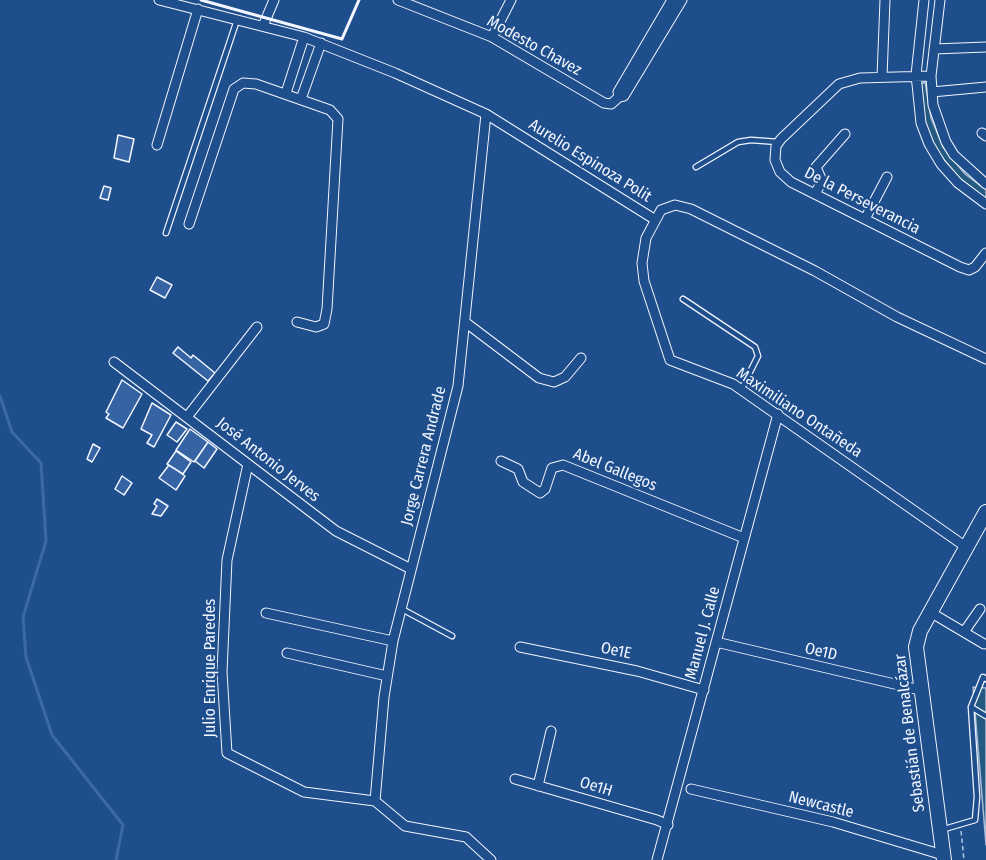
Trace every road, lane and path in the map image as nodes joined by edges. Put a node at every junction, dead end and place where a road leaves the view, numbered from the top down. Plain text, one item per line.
1 (159, 0) edge
2 (274, 0) edge
3 (398, 0) edge
4 (510, 0) edge
5 (885, 0) edge
6 (924, 0) edge
7 (940, 0) edge
8 (674, 2) edge
9 (198, 9) junction
10 (237, 20) junction
11 (263, 26) junction
12 (304, 37) junction
13 (492, 37) junction
14 (321, 43) junction
15 (986, 47) edge
16 (934, 49) junction
17 (297, 56) junction
18 (314, 62) junction
19 (916, 75) junction
20 (931, 76) junction
21 (882, 77) junction
22 (986, 87) edge
23 (932, 92) junction
24 (286, 93) junction
25 (301, 99) junction
26 (486, 114) junction
27 (845, 134) dead end
28 (778, 142) junction
29 (157, 145) dead end
30 (696, 167) dead end
31 (887, 177) dead end
32 (985, 180) edge
33 (815, 194) junction
34 (986, 204) edge
35 (654, 219) junction
36 (865, 219) junction
37 (189, 224) dead end
38 (166, 233) dead end
39 (986, 253) edge
40 (682, 299) dead end
41 (297, 322) dead end
42 (465, 322) junction
43 (257, 327) dead end
44 (581, 358) dead end
45 (986, 359) edge
46 (114, 362) dead end
47 (741, 390) junction
48 (778, 414) junction
49 (187, 417) junction
50 (501, 461) dead end
51 (248, 464) junction
52 (986, 512) edge
53 (744, 538) junction
54 (966, 547) junction
55 (411, 568) junction
56 (400, 608) junction
57 (980, 609) dead end
58 (930, 612) junction
59 (266, 613) dead end
60 (964, 632) junction
61 (452, 636) dead end
62 (393, 641) junction
63 (716, 642) junction
64 (984, 644) dead end
65 (520, 647) dead end
66 (287, 653) dead end
67 (387, 676) junction
68 (986, 679) edge
69 (704, 690) junction
70 (920, 690) junction
71 (971, 707) junction
72 (986, 716) edge
73 (552, 731) dead end
74 (515, 779) dead end
75 (538, 786) junction
76 (691, 789) dead end
77 (375, 801) junction
78 (961, 824) junction
79 (668, 825) junction
80 (939, 830) junction
81 (944, 857) edge
82 (491, 860) edge
83 (657, 860) edge
84 (964, 860) edge

1 - 9 street, Aurelio Espinoza Polit
2 - 11 street
3 - 13 street, Modesto Chavez
4 - 13 street
5 - 21 street
6 - 19 street
7 - 16 street
8 - 13 street, Modesto Chavez
9 - 10 street, Aurelio Espinoza Polit
9 - 29 street
10 - 11 street, Aurelio Espinoza Polit
10 - 38 lane
11 - 12 street, Aurelio Espinoza Polit
12 - 14 street, Aurelio Espinoza Polit
12 - 17 street
14 - 18 street
14 - 26 street, Aurelio Espinoza Polit
15 - 16 street
16 - 20 street
17 - 18 street
17 - 24 street
18 - 25 street
19 - 20 street
19 - 21 street
19 - 34 street
20 - 23 street
21 - 28 street
22 - 23 street
23 - 32 street
24 - 25 street
24 - 37 street
25 - 41 street
26 - 35 street, Aurelio Espinoza Polit
26 - 42 street, Jorge Carrera Andrade
27 - 33 street
28 - 30 lane
28 - 33 street, De la Perseverancia
31 - 36 street
33 - 36 street, De la Perseverancia
35 - 45 street, Aurelio Espinoza Polit
35 - 47 street, Maximiliano Ontañeda
36 - 39 street, De la Perseverancia
40 - 47 lane
42 - 44 street
42 - 55 street, Jorge Carrera Andrade
43 - 49 street
46 - 49 street, José Antonio Jerves
47 - 48 street, Maximiliano Ontañeda
48 - 53 street, Manuel J. Calle
48 - 54 street, Maximiliano Ontañeda
49 - 51 street, José Antonio Jerves
50 - 53 street, Abel Gallegos
51 - 55 street, José Antonio Jerves
51 - 77 street, Julio Enrique Paredes
52 - 54 main road, Sebastián de Benalcázar
53 - 63 street, Manuel J. Calle
54 - 58 main road, Sebastián de Benalcázar
55 - 56 street, Jorge Carrera Andrade
56 - 61 lane
56 - 62 street, Jorge Carrera Andrade
57 - 60 street
58 - 60 street
58 - 70 main road, Sebastián de Benalcázar
59 - 62 street
60 - 64 street
62 - 67 street, Jorge Carrera Andrade
63 - 69 street, Manuel J. Calle
63 - 70 street, Oe1D
65 - 69 street, Oe1E
66 - 67 street
67 - 77 street, Jorge Carrera Andrade
68 - 71 lane
69 - 79 street, Manuel J. Calle
70 - 80 main road, Sebastián de Benalcázar
71 - 72 lane
71 - 78 lane
73 - 75 street
74 - 75 street, Oe1H
75 - 79 street, Oe1H
76 - 81 street, Newcastle
77 - 82 street
78 - 80 lane
78 - 84 path
79 - 83 street, Manuel J. Calle
80 - 81 main road, Sebastián de Benalcázar

